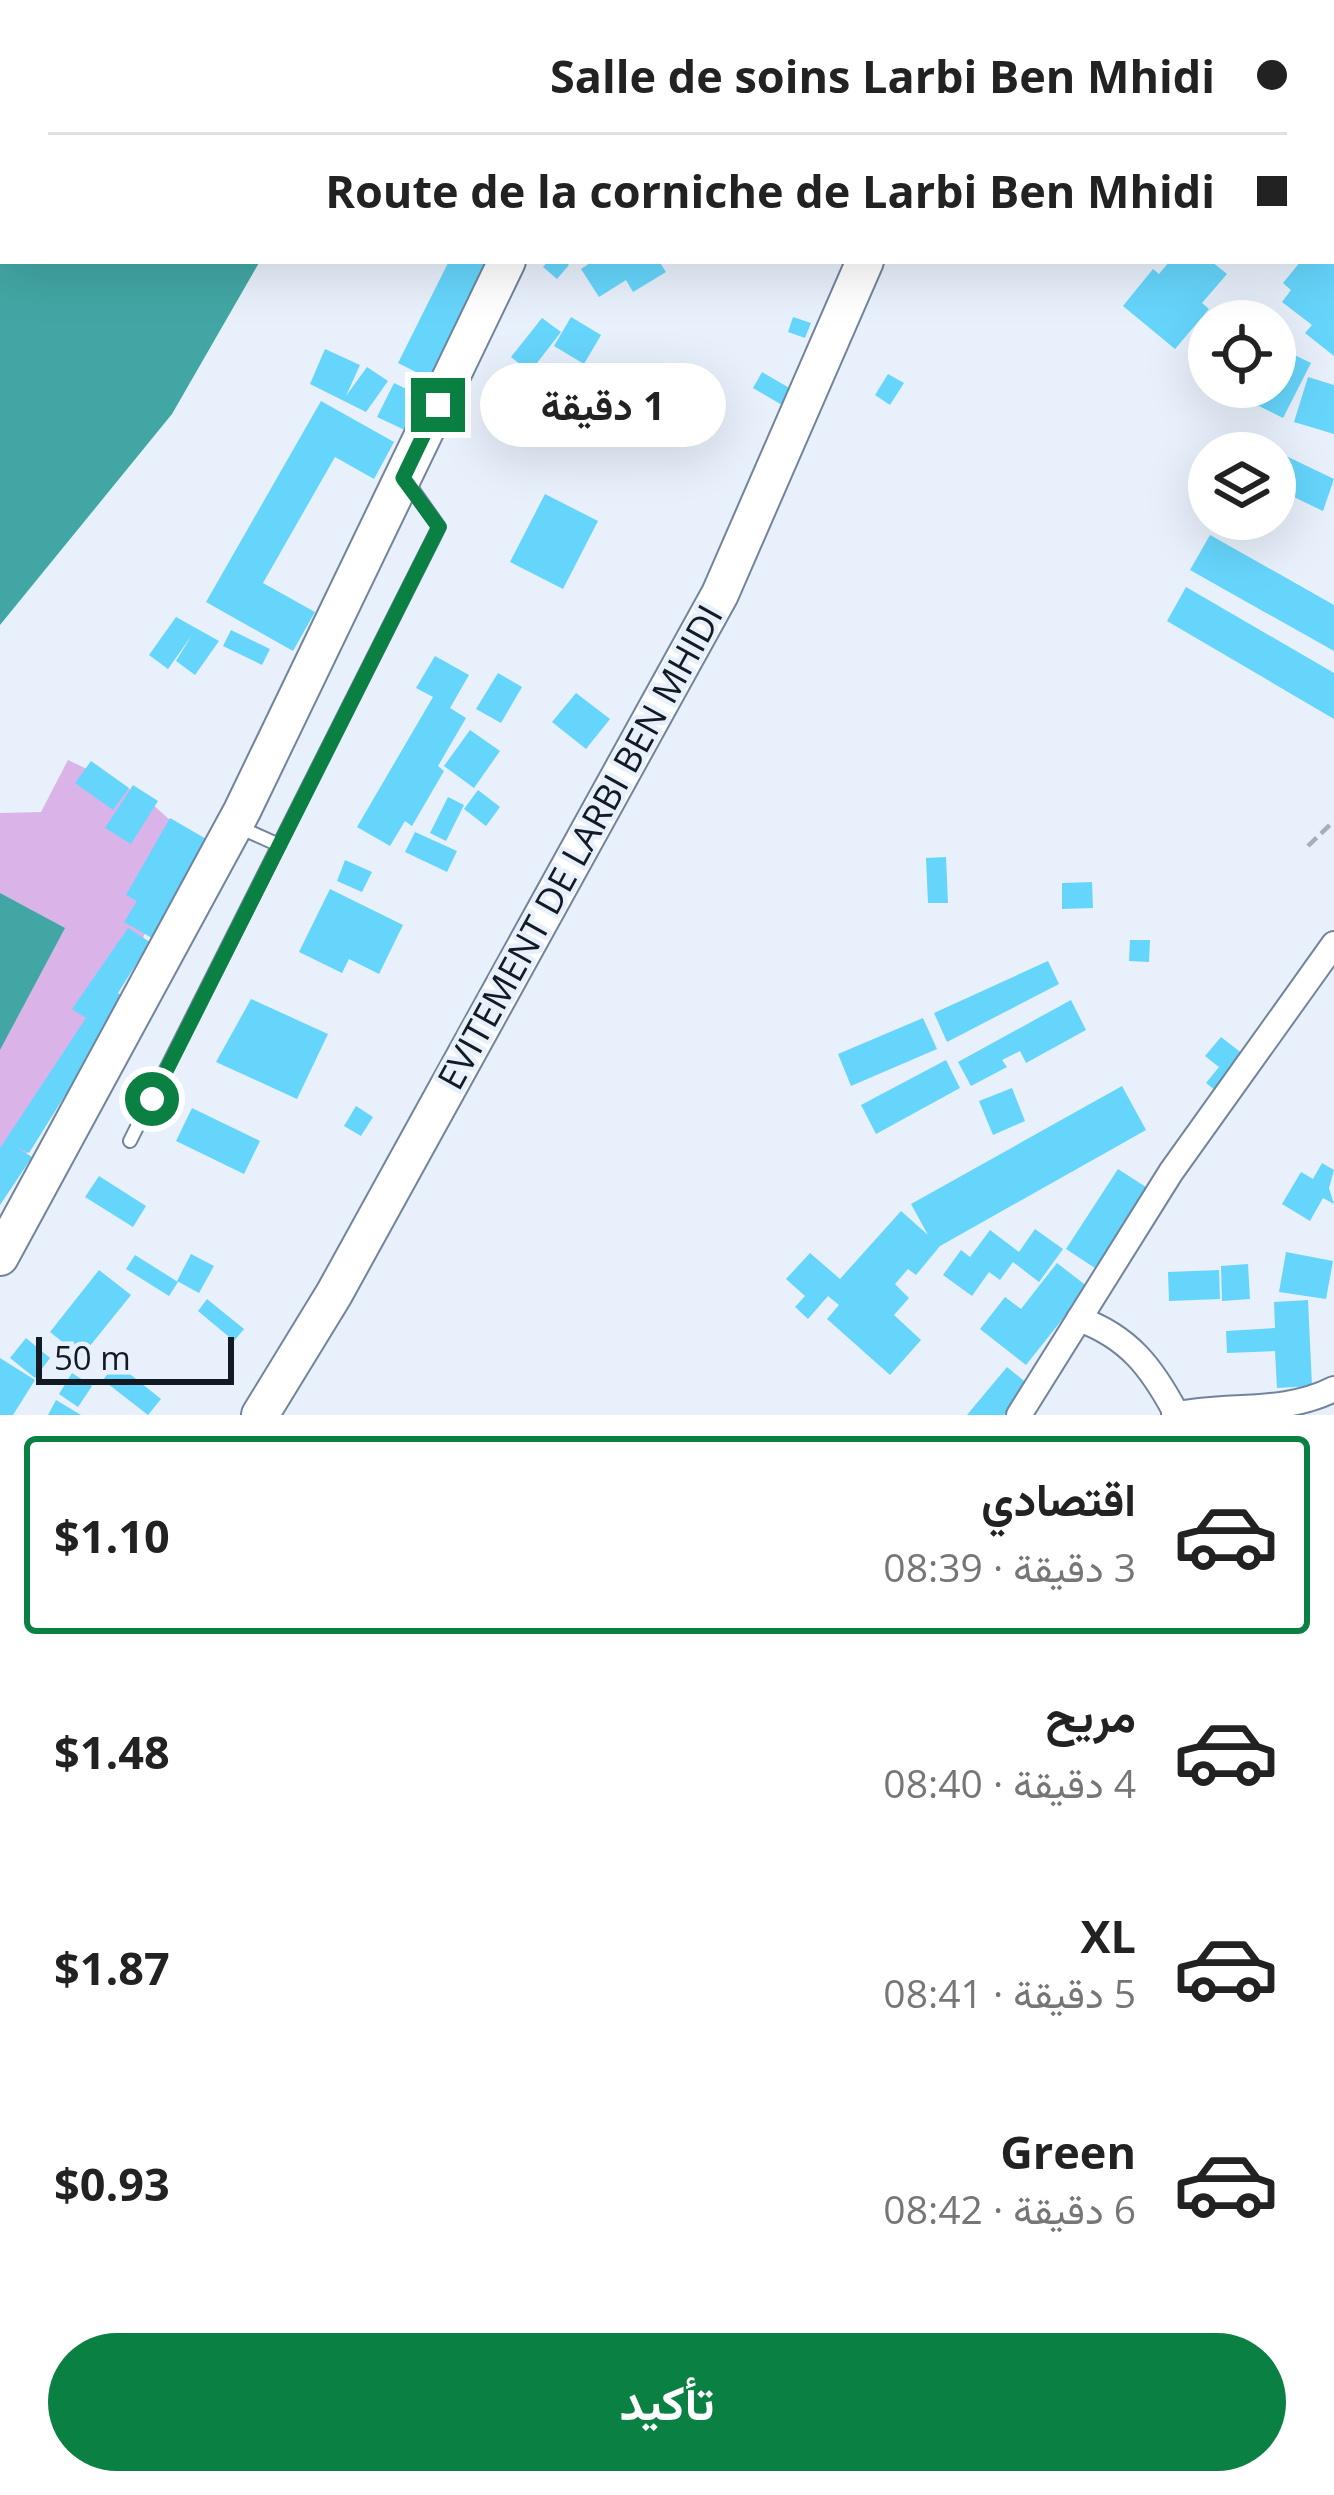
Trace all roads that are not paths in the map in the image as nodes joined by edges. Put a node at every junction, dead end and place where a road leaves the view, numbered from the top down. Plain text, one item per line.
1 (507, 264) edge
2 (864, 264) edge
3 (403, 478) junction
4 (235, 825) junction
5 (279, 845) junction
6 (1334, 944) edge
7 (130, 1141) dead end
8 (0, 1257) edge
9 (1079, 1318) junction
10 (1334, 1389) edge
11 (1175, 1414) edge
12 (260, 1415) edge
13 (1018, 1415) edge

1 - 3 street
2 - 12 street, EVITEMENT DE LARBI BEN MHIDI
3 - 4 street
3 - 5 lane
4 - 5 lane
4 - 8 street
5 - 7 lane
6 - 9 street
9 - 11 street
9 - 13 street
10 - 11 street

